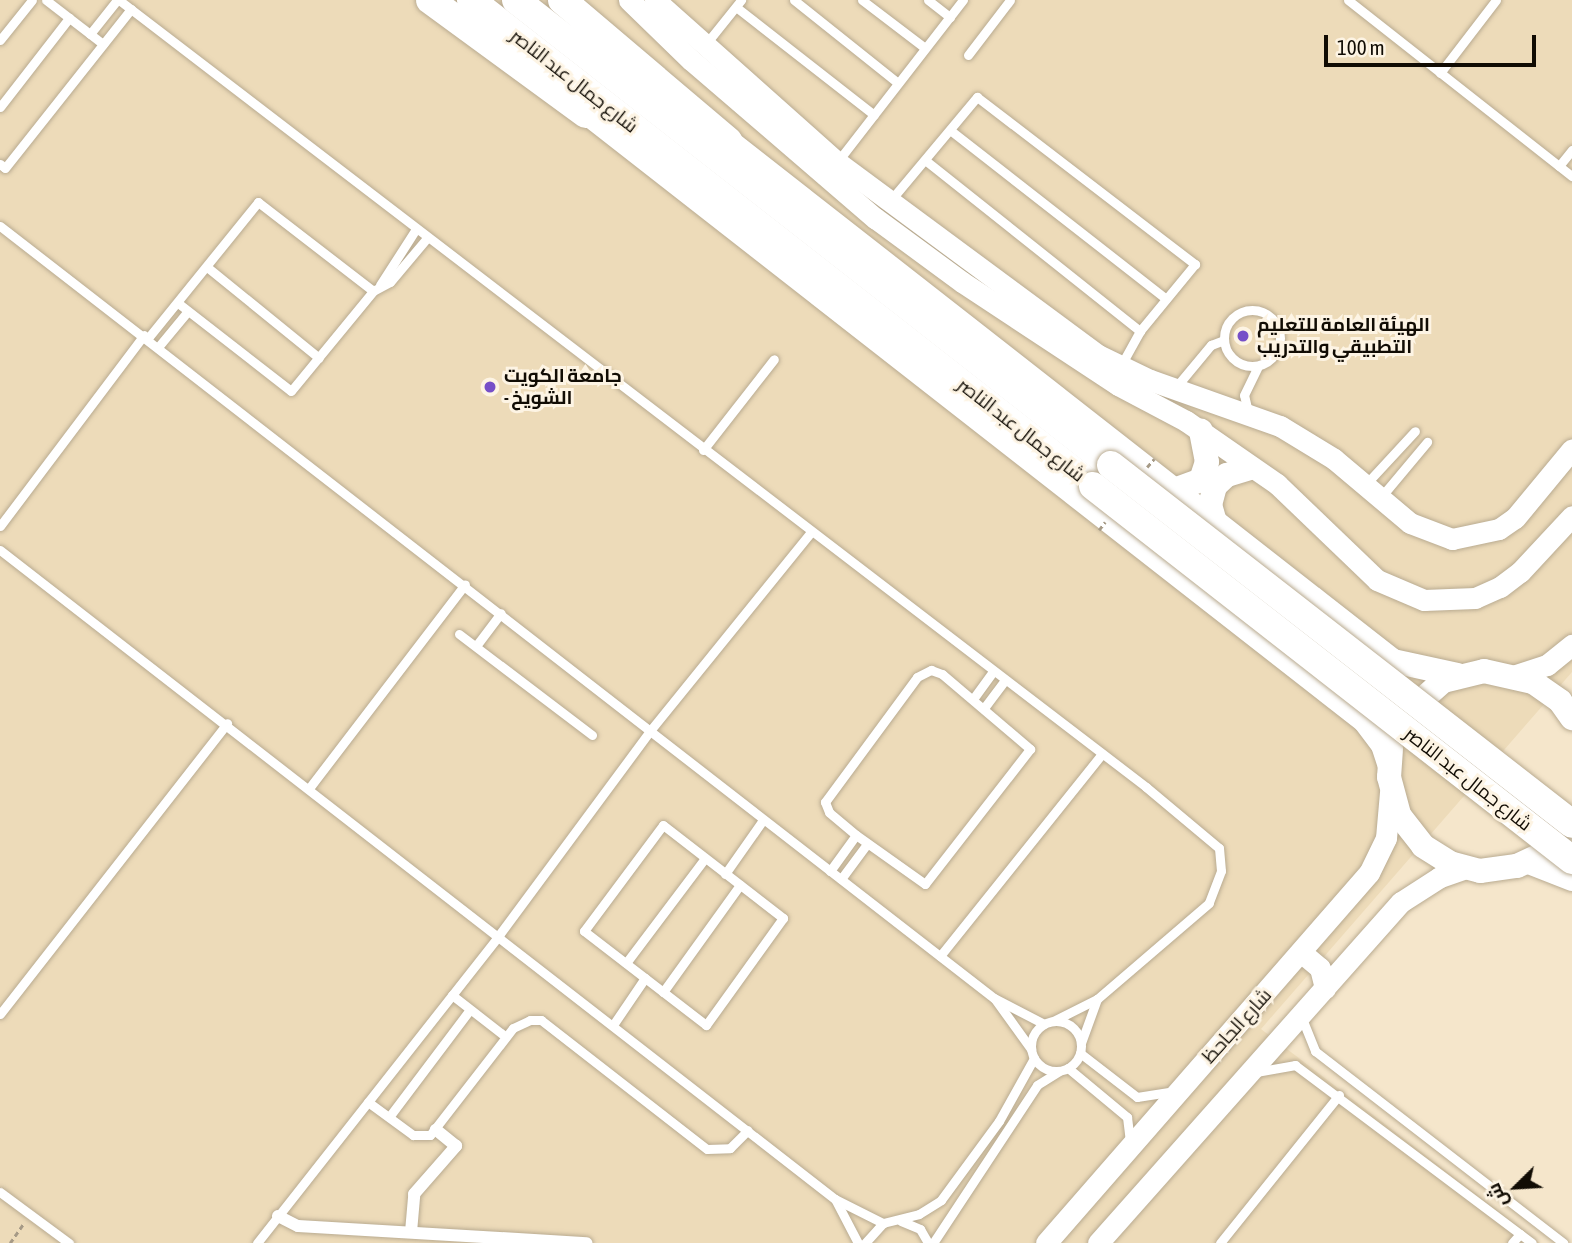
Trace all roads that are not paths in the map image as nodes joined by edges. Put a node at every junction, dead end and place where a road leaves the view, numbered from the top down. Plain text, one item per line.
1 (32, 0) edge
2 (46, 0) edge
3 (118, 0) edge
4 (430, 0) edge
5 (443, 0) edge
6 (471, 0) edge
7 (516, 0) edge
8 (547, 0) edge
9 (562, 0) edge
10 (793, 0) edge
11 (862, 0) edge
12 (928, 0) edge
13 (962, 0) edge
14 (1010, 0) edge
15 (1348, 0) edge
16 (1496, 0) edge
17 (643, 2) edge
18 (739, 3) edge
19 (131, 9) junction
20 (950, 17) junction
21 (69, 18) junction
22 (90, 34) junction
23 (680, 36) junction
24 (0, 40) edge
25 (103, 44) junction
26 (704, 47) junction
27 (925, 48) junction
28 (968, 55) dead end
29 (1440, 73) junction
30 (898, 83) junction
31 (0, 107) edge
32 (874, 115) junction
33 (609, 130) junction
34 (950, 130) junction
35 (729, 141) junction
36 (1572, 150) edge
37 (925, 160) junction
38 (836, 162) junction
39 (0, 164) edge
40 (1559, 166) junction
41 (1572, 176) edge
42 (888, 203) junction
43 (0, 226) edge
44 (416, 229) junction
45 (427, 237) junction
46 (207, 267) junction
47 (377, 288) junction
48 (1166, 299) junction
49 (178, 303) junction
50 (188, 310) junction
51 (1140, 331) junction
52 (146, 336) junction
53 (1224, 340) junction
54 (159, 346) junction
55 (319, 358) junction
56 (774, 359) dead end
57 (1120, 366) junction
58 (1258, 366) junction
59 (1175, 388) junction
60 (1248, 414) junction
61 (1200, 431) junction
62 (1415, 431) dead end
63 (1427, 442) dead end
64 (704, 450) junction
65 (1567, 459) edge
66 (1250, 468) junction
67 (1174, 490) junction
68 (1373, 492) junction
69 (1572, 516) edge
70 (1215, 522) junction
71 (0, 526) edge
72 (810, 533) junction
73 (0, 550) edge
74 (465, 584) junction
75 (502, 613) junction
76 (459, 634) dead end
77 (1572, 645) edge
78 (476, 646) junction
79 (993, 671) junction
80 (1458, 675) junction
81 (1516, 675) junction
82 (1005, 680) junction
83 (973, 699) junction
84 (984, 708) junction
85 (1572, 718) edge
86 (227, 723) junction
87 (649, 732) junction
88 (592, 735) dead end
89 (1102, 754) junction
90 (1388, 763) junction
91 (310, 788) junction
92 (1390, 790) junction
93 (764, 820) junction
94 (1572, 824) edge
95 (856, 835) junction
96 (867, 844) junction
97 (705, 858) junction
98 (1572, 860) edge
99 (1529, 862) junction
100 (1466, 868) junction
101 (830, 871) junction
102 (726, 874) junction
103 (841, 879) junction
104 (1572, 879) edge
105 (740, 885) junction
106 (499, 935) junction
107 (1302, 953) junction
108 (940, 956) junction
109 (626, 963) junction
110 (645, 978) junction
111 (1325, 988) junction
112 (663, 992) junction
113 (452, 995) junction
114 (994, 998) junction
115 (1097, 999) junction
116 (469, 1010) junction
117 (0, 1014) edge
118 (1300, 1015) junction
119 (1049, 1023) junction
120 (613, 1025) junction
121 (506, 1037) junction
122 (1081, 1048) junction
123 (1033, 1053) junction
124 (1064, 1069) junction
125 (1251, 1074) junction
126 (1183, 1088) junction
127 (1339, 1095) junction
128 (368, 1102) junction
129 (389, 1117) junction
130 (436, 1130) junction
131 (748, 1130) junction
132 (1129, 1149) junction
133 (0, 1192) edge
134 (835, 1199) junction
135 (278, 1216) junction
136 (895, 1220) junction
137 (883, 1223) junction
138 (411, 1233) junction
139 (1520, 1234) junction
140 (69, 1243) edge
141 (257, 1243) edge
142 (587, 1243) edge
143 (858, 1243) edge
144 (865, 1243) edge
145 (930, 1243) edge
146 (1046, 1243) edge
147 (1098, 1243) edge
148 (1220, 1243) edge
149 (1512, 1243) edge
150 (1532, 1243) edge
151 (1563, 1243) edge

1 - 24 lane
2 - 21 lane
3 - 19 lane
3 - 22 lane
4 - 33 highway
5 - 33 main road
6 - 98 highway, شارع جمال عبد الناصر, bridge
7 - 94 highway, شارع جمال عبد الناصر, bridge
8 - 35 main road
9 - 35 highway
10 - 30 lane
11 - 27 lane
12 - 20 lane
13 - 20 lane
14 - 28 lane
15 - 29 lane
16 - 29 lane
17 - 23 street
18 - 26 lane
18 - 32 lane
19 - 25 lane
19 - 44 lane
20 - 27 lane
21 - 22 lane
21 - 31 lane
22 - 25 lane
23 - 26 street
23 - 61 street
25 - 39 lane
26 - 38 street
27 - 30 lane
29 - 40 lane
30 - 32 lane
32 - 38 lane
33 - 90 main road
34 - 37 lane
34 - 48 lane
34 - 48 lane
35 - 67 main road
36 - 40 lane
37 - 42 lane
37 - 51 lane
38 - 42 street
40 - 41 lane
42 - 57 street
43 - 52 lane
44 - 45 lane
44 - 47 lane
45 - 47 lane
45 - 64 lane
46 - 47 lane
46 - 49 lane
46 - 55 lane
47 - 55 lane
48 - 51 lane
49 - 50 lane
49 - 52 lane
50 - 54 lane
50 - 55 lane
51 - 57 lane
52 - 54 lane
52 - 71 lane
53 - 58 lane
53 - 58 lane
53 - 59 lane
54 - 74 lane
56 - 64 lane
57 - 59 street
58 - 60 lane
59 - 60 street
60 - 68 street
61 - 66 street
61 - 67 main road
62 - 68 lane
63 - 68 lane
64 - 72 lane
65 - 68 street
66 - 69 street
66 - 70 main road
67 - 70 main road
70 - 80 main road
72 - 79 lane
72 - 87 lane
73 - 86 lane
74 - 75 lane
74 - 91 lane
75 - 78 lane
75 - 87 lane
76 - 78 lane
77 - 81 street
78 - 88 lane
79 - 82 lane
79 - 83 lane
80 - 81 main road
80 - 90 main road
81 - 85 main road
82 - 84 lane
82 - 89 lane
83 - 84 lane
83 - 95 lane
84 - 96 lane
86 - 91 lane
86 - 117 lane
87 - 93 lane
87 - 106 lane
89 - 108 lane
89 - 115 lane
90 - 92 main road
91 - 106 lane
92 - 100 main road
92 - 107 street, شارع الجاحظ
93 - 101 lane
93 - 102 lane
94 - 99 main road
95 - 96 lane
95 - 101 lane
96 - 103 lane
97 - 102 lane
97 - 109 lane
97 - 109 lane
99 - 100 main road
99 - 104 main road
100 - 111 street, شارع الجاحظ
101 - 103 lane
102 - 105 lane
103 - 108 lane
105 - 112 lane
105 - 112 lane
106 - 113 lane
106 - 120 lane
107 - 111 street
107 - 126 street, شارع الجاحظ
108 - 114 lane
109 - 110 lane
110 - 112 lane
110 - 120 lane
111 - 118 street, شارع الجاحظ
113 - 116 lane
113 - 128 lane
114 - 119 lane
114 - 123 lane
115 - 119 lane
115 - 122 lane
116 - 121 lane
116 - 129 lane
118 - 125 street, شارع الجاحظ
118 - 151 lane
119 - 122 lane
119 - 123 lane
120 - 131 lane
121 - 130 lane
121 - 131 lane
122 - 124 lane
122 - 126 lane
123 - 124 lane
123 - 136 lane
124 - 132 lane
124 - 145 lane
125 - 127 lane
125 - 147 street, شارع الجاحظ
126 - 132 street, شارع الجاحظ
127 - 139 lane
127 - 148 lane
128 - 129 lane
128 - 135 lane
129 - 130 lane
130 - 138 street
131 - 134 lane
132 - 146 street, شارع الجاحظ
133 - 140 lane
134 - 137 lane
134 - 143 lane
135 - 138 street
135 - 141 lane
136 - 137 lane
136 - 145 lane
137 - 144 lane
138 - 142 street
139 - 149 lane
139 - 150 lane

